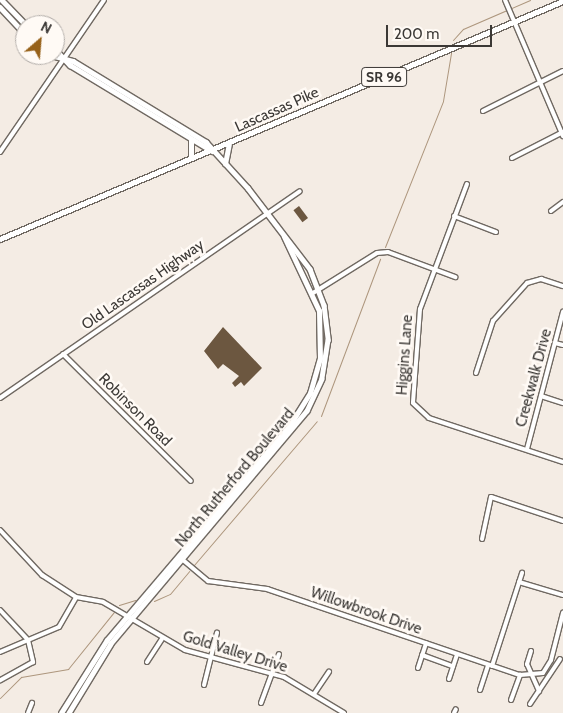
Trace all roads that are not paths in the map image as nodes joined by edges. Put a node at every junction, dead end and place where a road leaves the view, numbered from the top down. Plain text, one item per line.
1 (2, 0) edge
2 (104, 0) edge
3 (505, 0) edge
4 (563, 1) edge
5 (0, 7) edge
6 (16, 15) edge
7 (513, 21) junction
8 (15, 23) edge
9 (65, 55) edge
10 (65, 59) edge
11 (58, 65) edge
12 (563, 71) edge
13 (540, 82) junction
14 (111, 87) junction
15 (482, 110) dead end
16 (562, 134) edge
17 (191, 138) junction
18 (229, 144) junction
19 (0, 152) edge
20 (213, 152) junction
21 (191, 158) junction
22 (512, 158) dead end
23 (226, 164) junction
24 (467, 184) dead end
25 (300, 191) dead end
26 (563, 202) edge
27 (551, 211) dead end
28 (267, 213) junction
29 (454, 216) junction
30 (496, 232) dead end
31 (284, 237) junction
32 (0, 239) edge
33 (435, 269) junction
34 (455, 277) dead end
35 (563, 286) edge
36 (320, 291) junction
37 (313, 293) junction
38 (563, 312) edge
39 (555, 342) junction
40 (563, 345) edge
41 (63, 354) junction
42 (476, 373) dead end
43 (542, 396) junction
44 (0, 398) edge
45 (563, 403) edge
46 (526, 450) junction
47 (563, 462) edge
48 (191, 481) dead end
49 (563, 521) edge
50 (0, 530) edge
51 (482, 539) dead end
52 (183, 560) junction
53 (522, 573) dead end
54 (519, 582) junction
55 (563, 595) edge
56 (76, 596) junction
57 (0, 610) edge
58 (563, 613) edge
59 (129, 618) junction
60 (217, 633) dead end
61 (557, 637) junction
62 (162, 639) junction
63 (563, 639) edge
64 (28, 640) junction
65 (426, 643) junction
66 (531, 651) dead end
67 (0, 652) edge
68 (279, 654) dead end
69 (457, 654) junction
70 (422, 655) junction
71 (211, 658) junction
72 (560, 659) dead end
73 (147, 662) dead end
74 (490, 665) junction
75 (453, 666) junction
76 (418, 668) dead end
77 (329, 672) dead end
78 (272, 673) junction
79 (520, 675) junction
80 (531, 675) junction
81 (449, 679) dead end
82 (0, 680) edge
83 (204, 685) dead end
84 (480, 690) dead end
85 (539, 691) junction
86 (314, 694) junction
87 (69, 698) junction
88 (511, 700) dead end
89 (75, 701) junction
90 (32, 703) dead end
91 (261, 704) dead end
92 (530, 704) dead end
93 (28, 713) edge
94 (61, 713) edge
95 (69, 713) edge
96 (344, 713) edge

1 - 6 main road
2 - 9 street
3 - 7 street
4 - 7 main road, Lascassas Pike / SR 96
5 - 8 main road
7 - 13 street
7 - 18 main road, Lascassas Pike / SR 96
10 - 14 main road
11 - 19 street
12 - 13 street
13 - 15 street
13 - 16 street
14 - 17 main road
14 - 20 main road
16 - 22 street
17 - 20 main road
17 - 21 main road
18 - 20 main road, Lascassas Pike / SR 96
18 - 23 main road
20 - 21 main road, Lascassas Pike / SR 96
20 - 23 main road, North Rutherford Boulevard
21 - 32 main road, Lascassas Pike / SR 96
23 - 28 main road, North Rutherford Boulevard
24 - 29 street, Higgins Lane
25 - 28 street, Old Lascassas Highway
26 - 27 street
28 - 31 main road, North Rutherford Boulevard
28 - 41 street, Old Lascassas Highway
29 - 30 street
29 - 33 street, Higgins Lane
31 - 36 main road, North Rutherford Boulevard
31 - 37 main road, North Rutherford Boulevard
33 - 34 street
33 - 36 street
33 - 46 street, Higgins Lane
35 - 42 street
36 - 37 street
36 - 52 main road, North Rutherford Boulevard
37 - 59 main road, North Rutherford Boulevard
38 - 39 street, Creekwalk Drive
39 - 40 street
39 - 43 street, Creekwalk Drive
41 - 44 street, Old Lascassas Highway
41 - 48 street, Robinson Road
43 - 45 street
43 - 46 street, Creekwalk Drive
46 - 47 street, Higgins Lane
49 - 51 street
50 - 56 street, Gold Valley Drive
52 - 59 main road, North Rutherford Boulevard
52 - 65 street, Willowbrook Drive
53 - 54 street
54 - 55 street
54 - 74 street
56 - 59 street, Gold Valley Drive
56 - 64 street
57 - 64 street
58 - 61 street
59 - 62 street, Gold Valley Drive
59 - 87 main road, North Rutherford Boulevard
59 - 89 main road, North Rutherford Boulevard
60 - 71 street
61 - 63 street
61 - 80 street, Willowbrook Drive
62 - 71 street, Gold Valley Drive
62 - 73 street
64 - 67 street
64 - 82 street
65 - 69 street, Willowbrook Drive
65 - 70 street
66 - 80 street
68 - 78 street
69 - 74 street, Willowbrook Drive
69 - 75 street
70 - 75 street
70 - 76 street
71 - 78 street, Gold Valley Drive
71 - 83 street
72 - 85 street
74 - 79 street, Willowbrook Drive
74 - 84 street
75 - 81 street
77 - 86 street
78 - 86 street, Gold Valley Drive
78 - 91 street
79 - 80 street, Willowbrook Drive
79 - 88 street
80 - 85 street
85 - 92 street
86 - 96 street, Gold Valley Drive
87 - 89 main road
87 - 94 main road, North Rutherford Boulevard
89 - 95 main road, North Rutherford Boulevard
90 - 93 street

